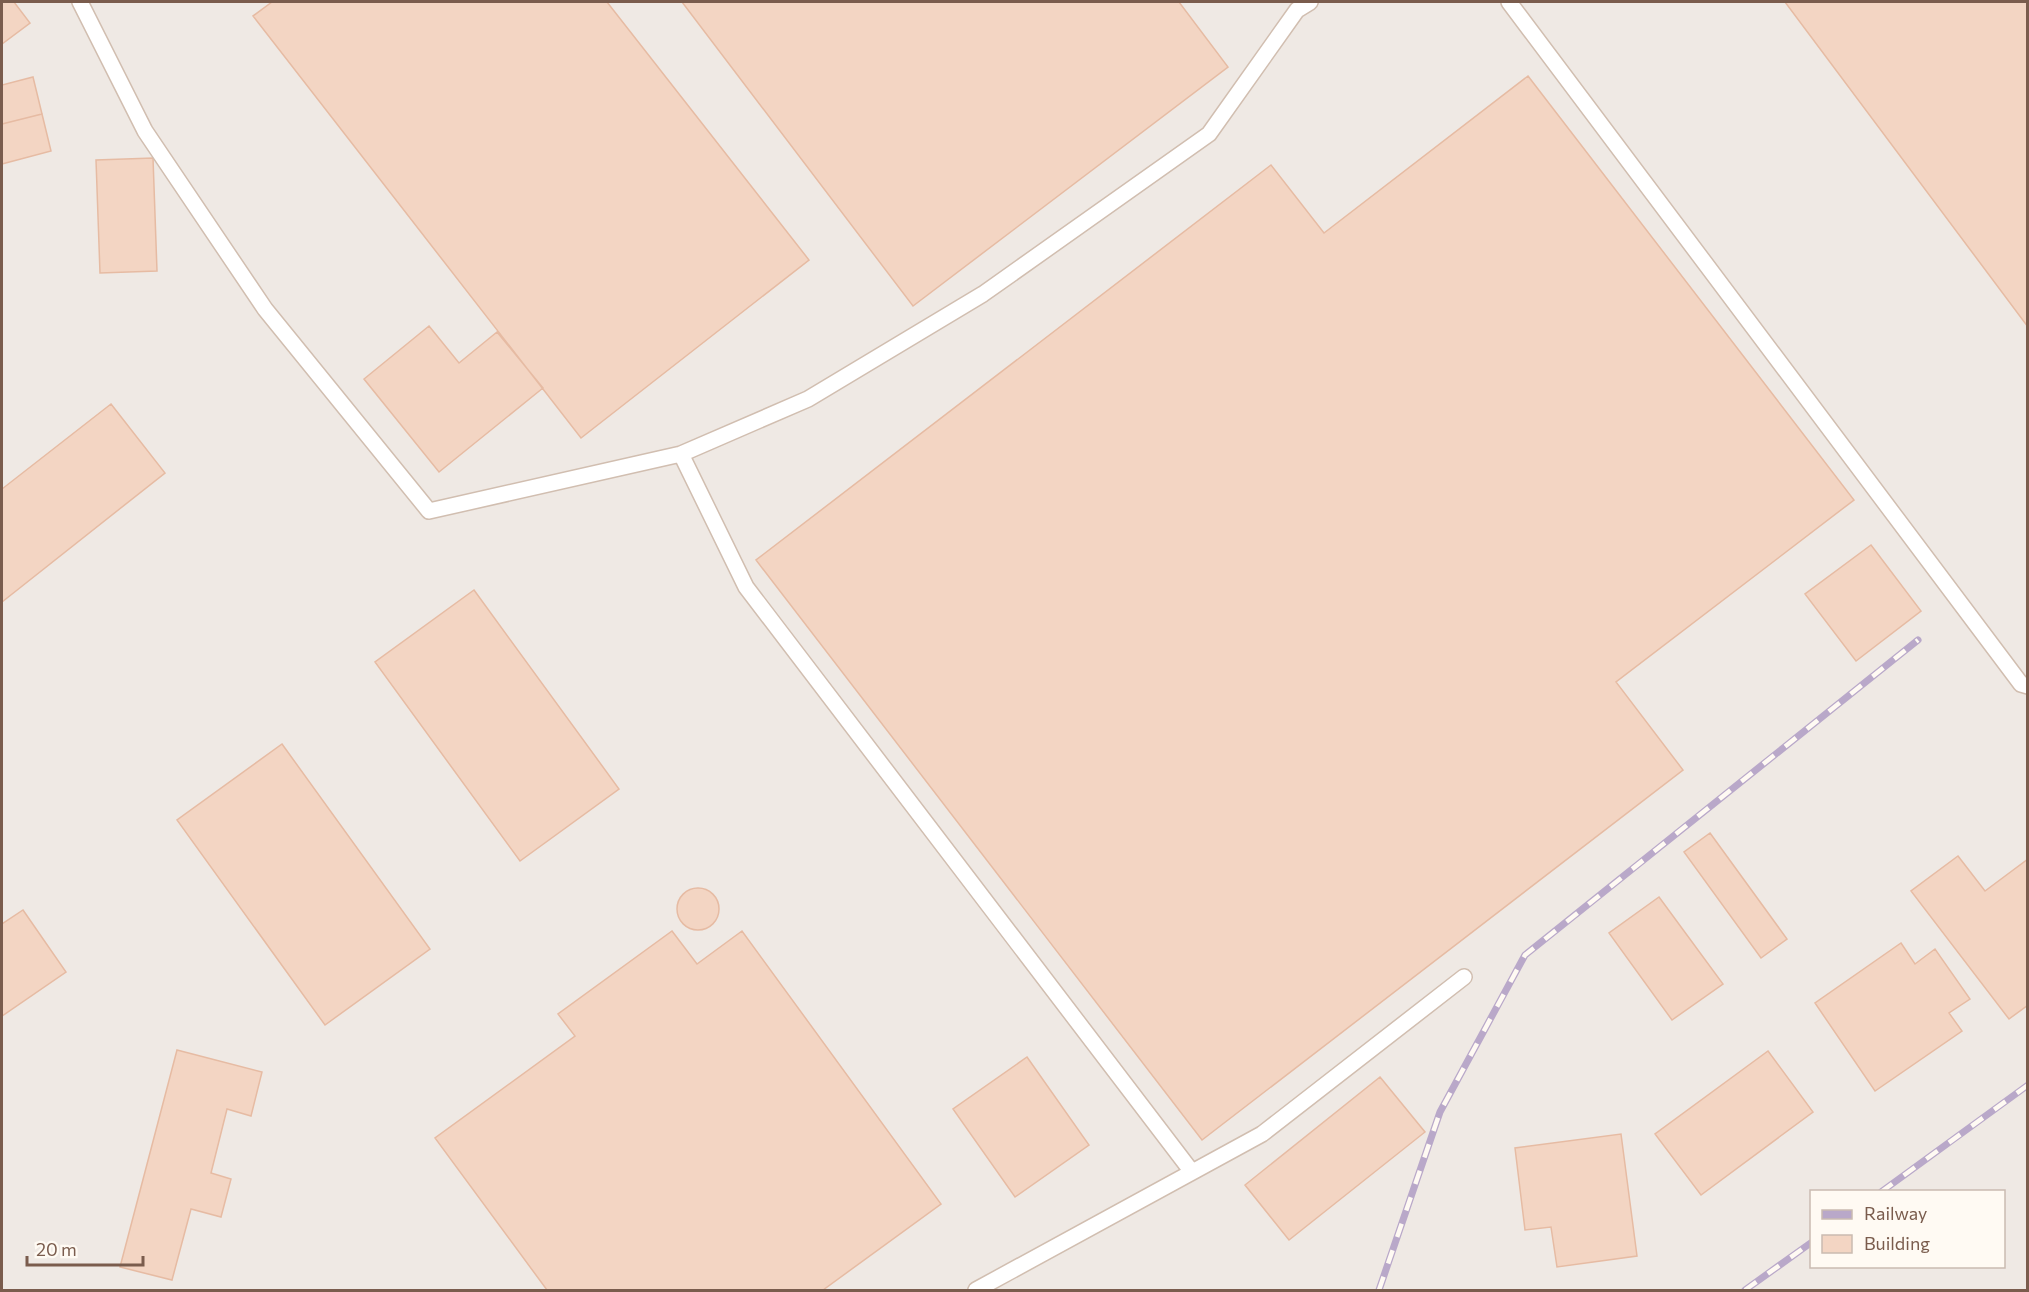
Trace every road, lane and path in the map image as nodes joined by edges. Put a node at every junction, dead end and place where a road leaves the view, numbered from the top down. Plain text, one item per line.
1 (80, 2) edge
2 (1310, 2) edge
3 (1509, 2) edge
4 (681, 454) junction
5 (2028, 686) edge
6 (1464, 977) dead end
7 (1192, 1172) junction
8 (976, 1290) edge

1 - 4 lane
2 - 4 lane
3 - 5 lane
4 - 7 lane
6 - 7 lane
7 - 8 lane

